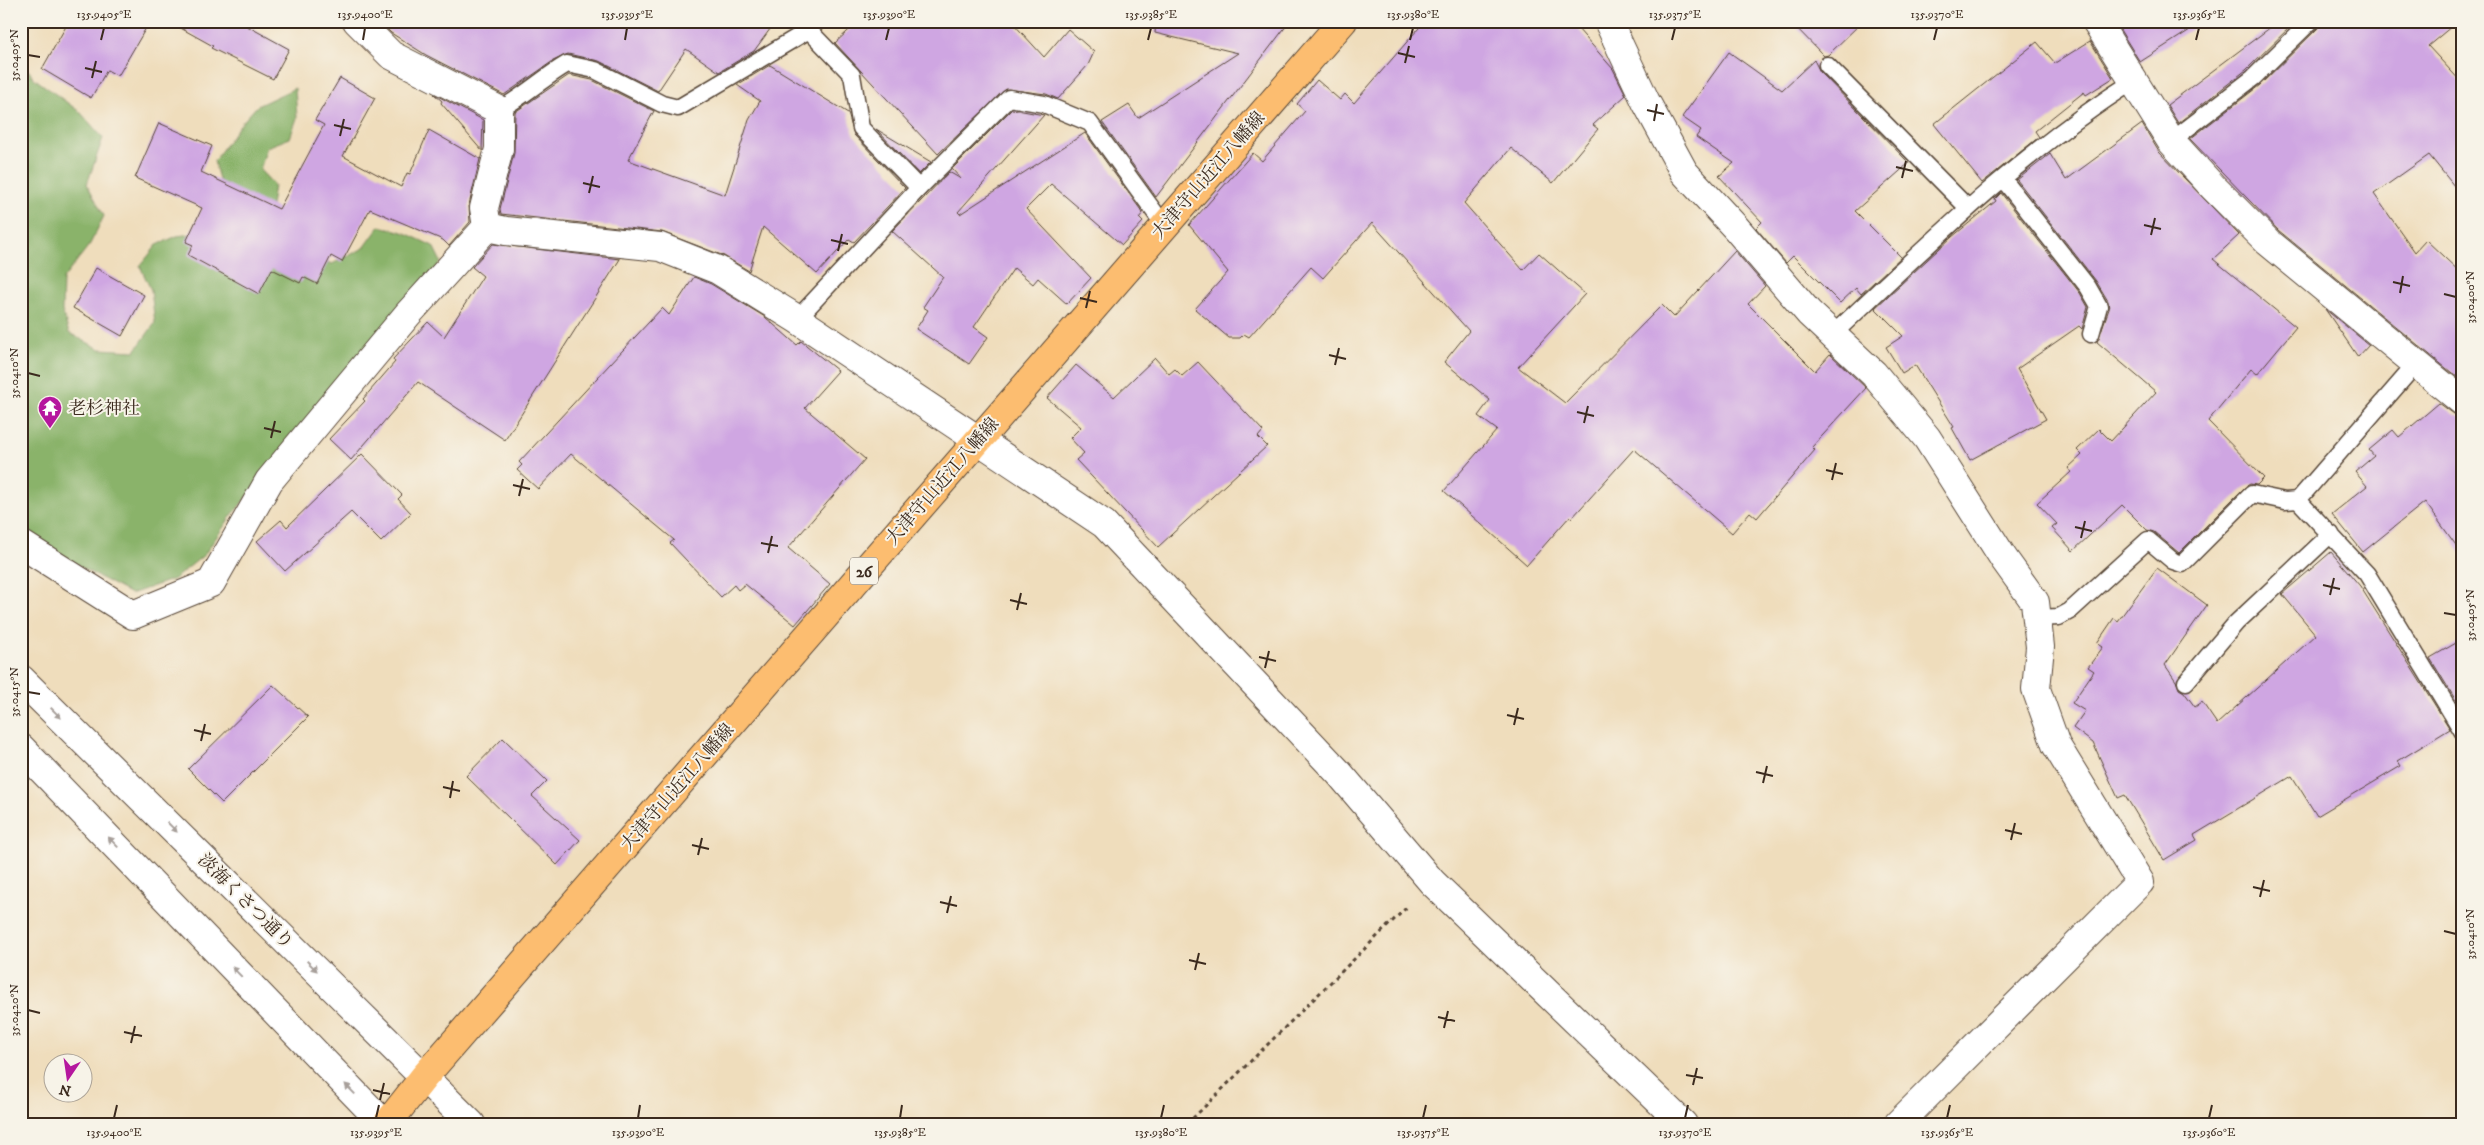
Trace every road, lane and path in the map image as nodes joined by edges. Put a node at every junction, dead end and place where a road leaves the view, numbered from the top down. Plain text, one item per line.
1 (357, 21) edge
2 (1343, 21) edge
3 (1608, 21) edge
4 (2096, 21) edge
5 (2311, 21) edge
6 (804, 26) edge
7 (1827, 65) dead end
8 (2134, 80) junction
9 (499, 110) junction
10 (2170, 141) junction
11 (2003, 179) junction
12 (919, 188) junction
13 (1968, 208) junction
14 (1164, 225) junction
15 (486, 227) junction
16 (797, 319) junction
17 (2091, 334) dead end
18 (1832, 335) junction
19 (2416, 364) junction
20 (2463, 402) edge
21 (979, 439) junction
22 (2298, 500) junction
23 (2331, 534) junction
24 (21, 544) edge
25 (2037, 618) junction
26 (21, 679) edge
27 (2186, 682) dead end
28 (2463, 732) edge
29 (21, 748) edge
30 (1432, 882) junction
31 (424, 1077) junction
32 (385, 1124) edge
33 (471, 1124) edge
34 (1187, 1124) edge
35 (1683, 1124) edge
36 (1898, 1124) edge

1 - 9 street
2 - 14 main road, 大津守山近江八幡線 / 26
3 - 18 street
4 - 8 street
5 - 10 lane
6 - 9 lane
6 - 12 lane
7 - 13 lane
8 - 10 street
8 - 11 lane
9 - 15 street
10 - 19 street
11 - 13 lane
11 - 17 lane
12 - 14 lane
12 - 16 lane
13 - 18 lane
14 - 21 main road, 大津守山近江八幡線 / 26
15 - 16 street
15 - 24 street
16 - 21 street
18 - 25 street
19 - 20 street
19 - 22 lane
21 - 30 street
21 - 31 main road, 大津守山近江八幡線 / 26
22 - 23 lane
22 - 25 lane
23 - 27 lane
23 - 28 lane
25 - 36 street
26 -> 31 street, 淡海くさつ通り
32 -> 29 street
30 - 34 path
30 - 35 street
31 - 32 main road, 大津守山近江八幡線 / 26
31 - 33 street, 淡海くさつ通り

